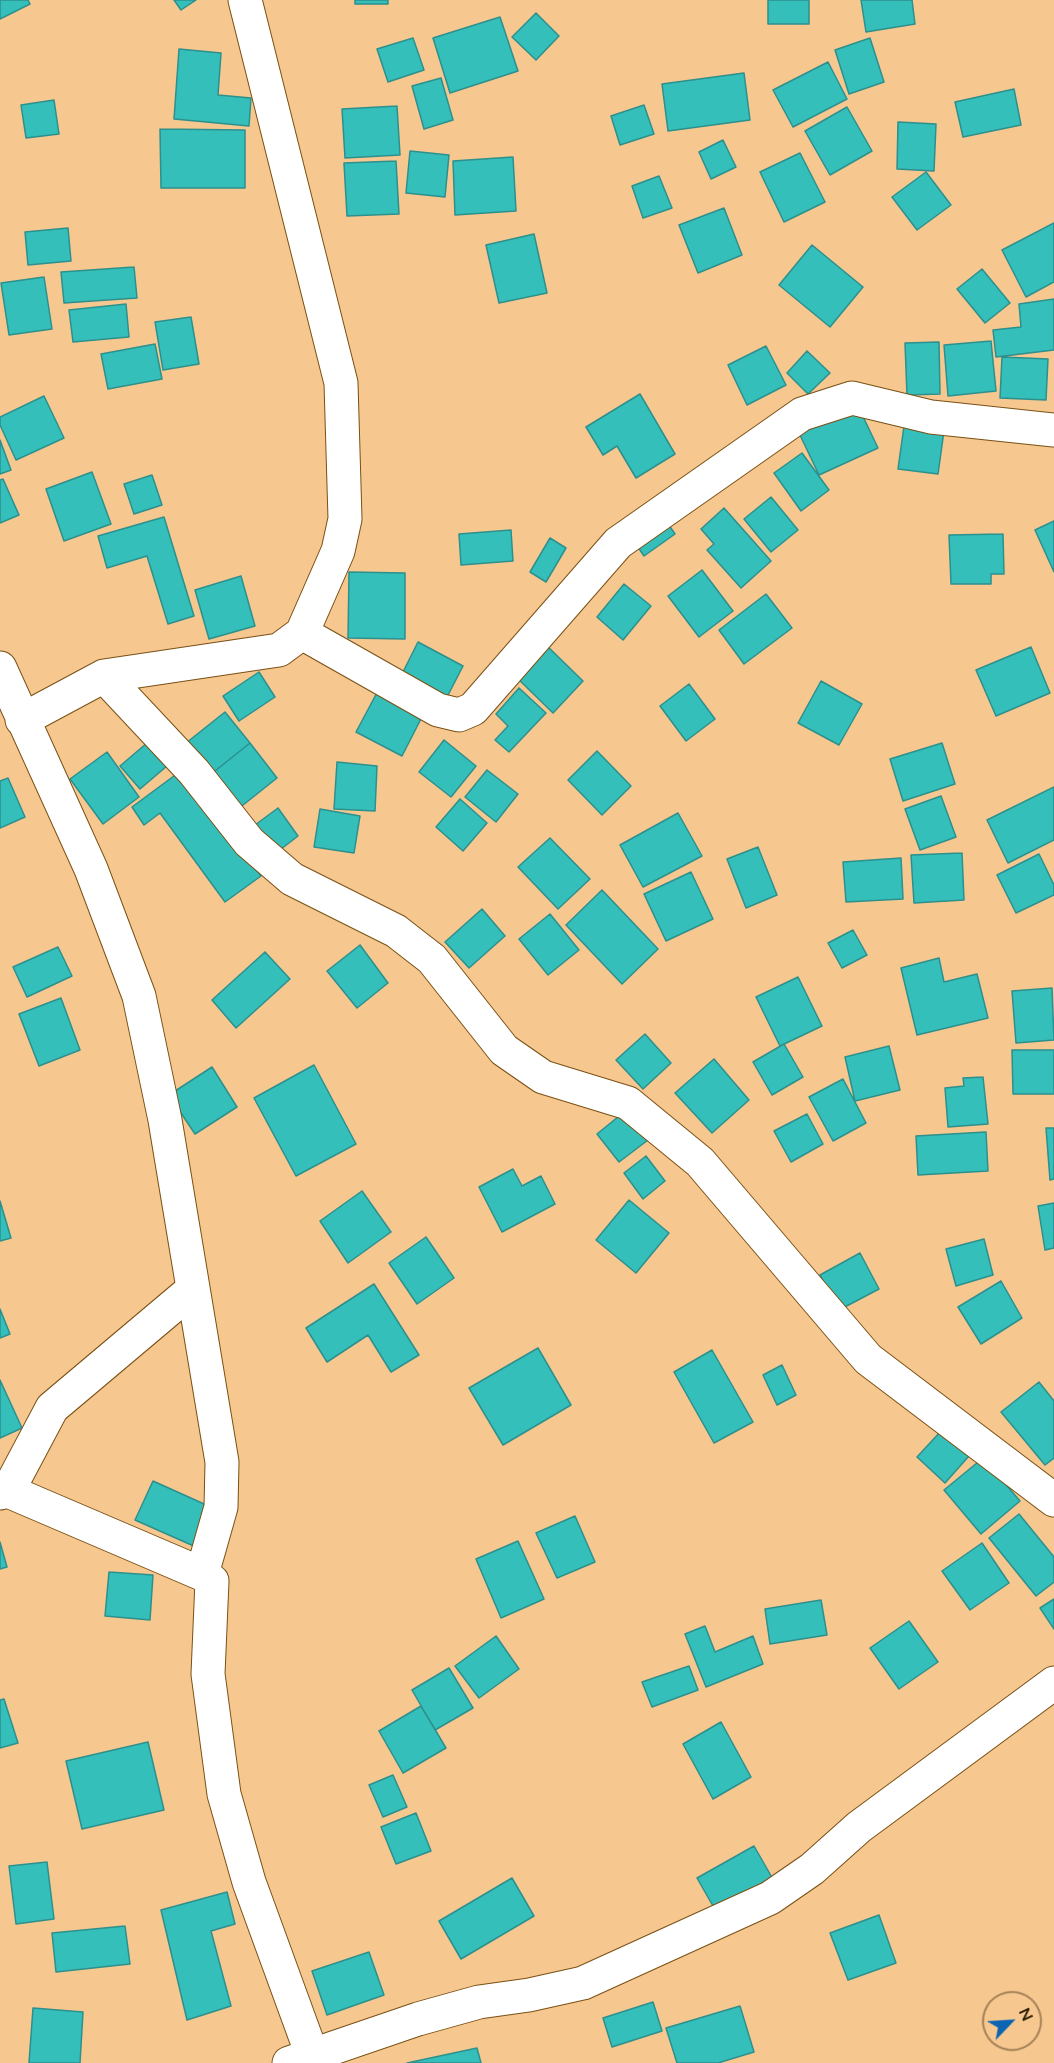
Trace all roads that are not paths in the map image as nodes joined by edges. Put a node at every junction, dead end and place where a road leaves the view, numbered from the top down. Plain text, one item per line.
1 (245, 0) edge
2 (1054, 430) edge
3 (302, 633) junction
4 (0, 668) edge
5 (104, 676) junction
6 (11, 712) edge
7 (192, 1290) junction
8 (4, 1492) edge
9 (1054, 1500) edge
10 (202, 1574) junction
11 (1054, 1683) edge
12 (306, 2061) edge

1 - 3 street
2 - 3 street
3 - 5 street
4 - 6 street
5 - 6 street
5 - 9 street
6 - 7 street
7 - 8 street
7 - 10 street
8 - 10 street
10 - 12 street
11 - 12 street

